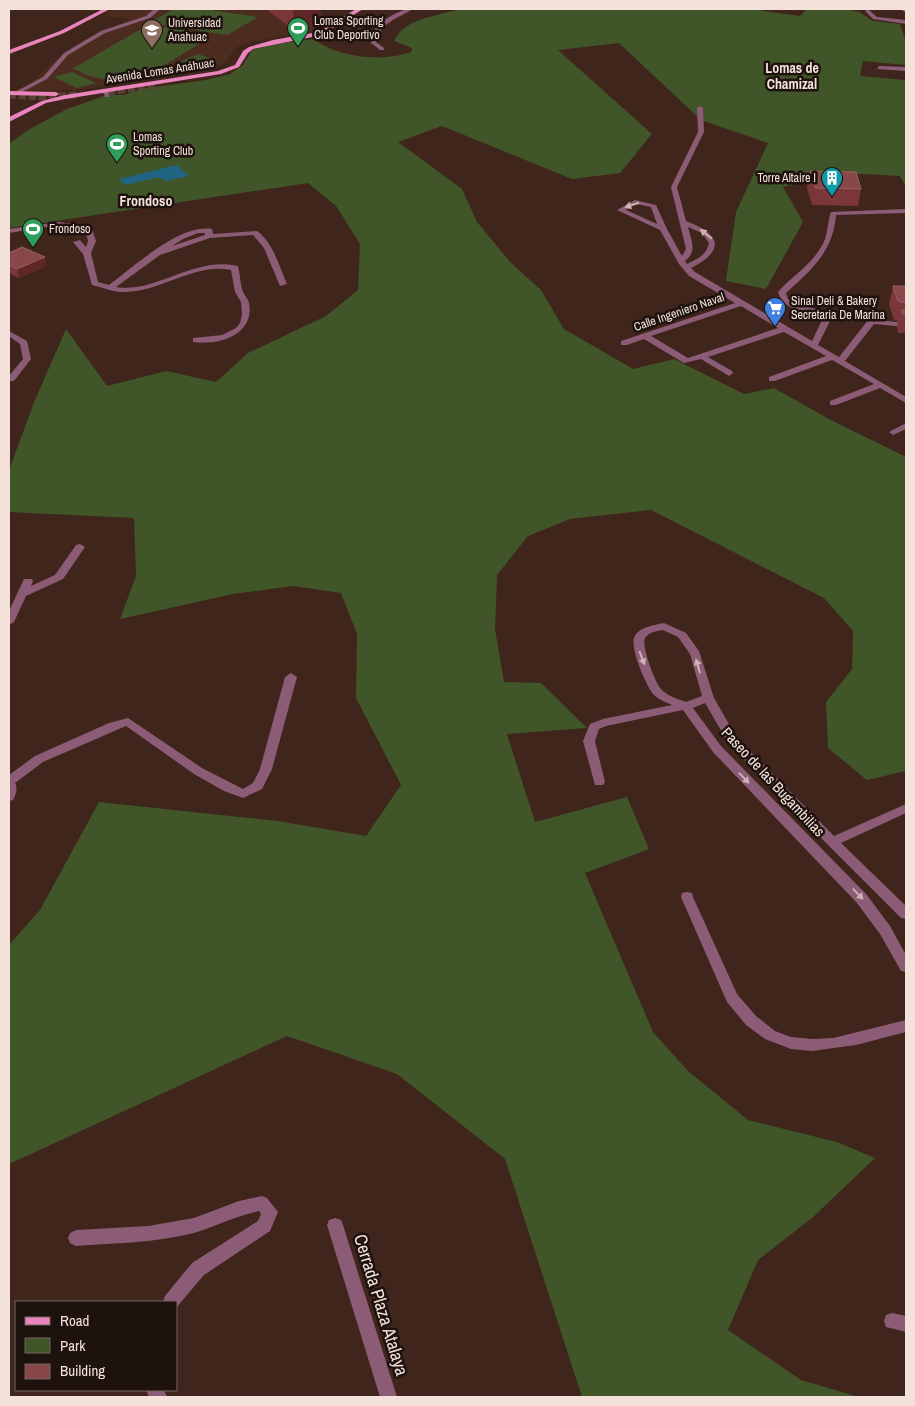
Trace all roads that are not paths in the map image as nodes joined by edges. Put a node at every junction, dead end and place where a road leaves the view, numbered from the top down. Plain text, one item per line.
1 (99, 9) edge
2 (108, 9) edge
3 (157, 9) edge
4 (351, 9) edge
5 (360, 9) edge
6 (410, 9) edge
7 (903, 9) edge
8 (868, 11) dead end
9 (906, 11) edge
10 (906, 22) edge
11 (382, 49) dead end
12 (9, 51) edge
13 (879, 68) dead end
14 (906, 69) edge
15 (219, 74) junction
16 (45, 78) junction
17 (155, 85) tunnel mouth
18 (18, 92) junction
19 (9, 93) edge
20 (43, 94) junction
21 (61, 94) junction
22 (14, 103) edge
23 (700, 108) dead end
24 (9, 114) edge
25 (9, 120) edge
26 (906, 211) edge
27 (682, 222) junction
28 (52, 224) junction
29 (78, 225) junction
30 (663, 229) junction
31 (67, 230) junction
32 (9, 232) edge
33 (92, 241) junction
34 (77, 242) junction
35 (87, 253) junction
36 (683, 264) junction
37 (283, 284) dead end
38 (111, 287) junction
39 (742, 303) junction
40 (906, 325) edge
41 (784, 328) junction
42 (9, 333) edge
43 (646, 336) junction
44 (196, 340) dead end
45 (624, 343) dead end
46 (813, 346) junction
47 (703, 357) junction
48 (832, 357) junction
49 (840, 362) junction
50 (729, 372) dead end
51 (12, 379) dead end
52 (772, 379) dead end
53 (880, 385) junction
54 (906, 400) edge
55 (833, 403) dead end
56 (906, 426) edge
57 (893, 432) dead end
58 (80, 547) dead end
59 (28, 581) dead end
60 (22, 594) junction
61 (9, 622) edge
62 (291, 677) dead end
63 (708, 698) junction
64 (686, 706) junction
65 (9, 782) edge
66 (600, 782) dead end
67 (9, 797) edge
68 (906, 808) edge
69 (832, 842) junction
70 (687, 897) dead end
71 (906, 914) edge
72 (906, 967) edge
73 (906, 1026) edge
74 (335, 1225) dead end
75 (76, 1238) dead end
76 (172, 1301) edge
77 (388, 1397) edge

1 - 12 main road
2 - 12 main road
3 - 16 street
4 - 21 main road, Avenida Lomas Anáhuac
5 - 15 main road, Avenida Lomas Anáhuac
6 - 11 street
7 - 9 street
8 - 10 street
13 - 14 street
15 - 17 main road
15 - 25 main road, Avenida Lomas Anáhuac
16 - 18 street
16 - 20 street
18 - 19 main road
18 - 20 main road
20 - 21 main road
20 - 22 main road
21 - 22 main road, Avenida Lomas Anáhuac
22 - 24 main road, Avenida Lomas Anáhuac
23 - 27 street
26 - 46 street
27 - 36 street
36 -> 27 street
28 - 29 street
28 - 31 street
28 - 32 street
29 - 31 street
29 - 33 street
30 -> 30 street
30 - 36 street
31 - 34 street
33 - 34 street
33 - 35 street
34 - 35 street
35 - 38 street
36 - 39 street
37 - 38 street
38 - 44 street
39 - 41 street
39 - 43 street, Calle Ingeniero Naval
40 - 49 street
41 - 46 street
41 - 47 street
42 - 51 street
43 - 45 street, Calle Ingeniero Naval
43 - 47 street
46 - 48 street
47 - 50 street
48 - 49 street
48 - 52 street
49 - 53 street
53 - 54 street
53 - 55 street
56 - 57 street
58 - 60 street
59 - 60 street
60 - 61 street
62 - 65 street
63 - 64 street
63 -> 64 street, Paseo de las Bugambilias
63 - 69 street, Paseo de las Bugambilias
64 - 66 street
64 -> 72 street, Paseo de las Bugambilias
65 - 67 street
68 - 69 street
69 - 71 street, Paseo de las Bugambilias
70 - 73 street
74 - 77 street, Cerrada Plaza Atalaya
75 - 76 street

